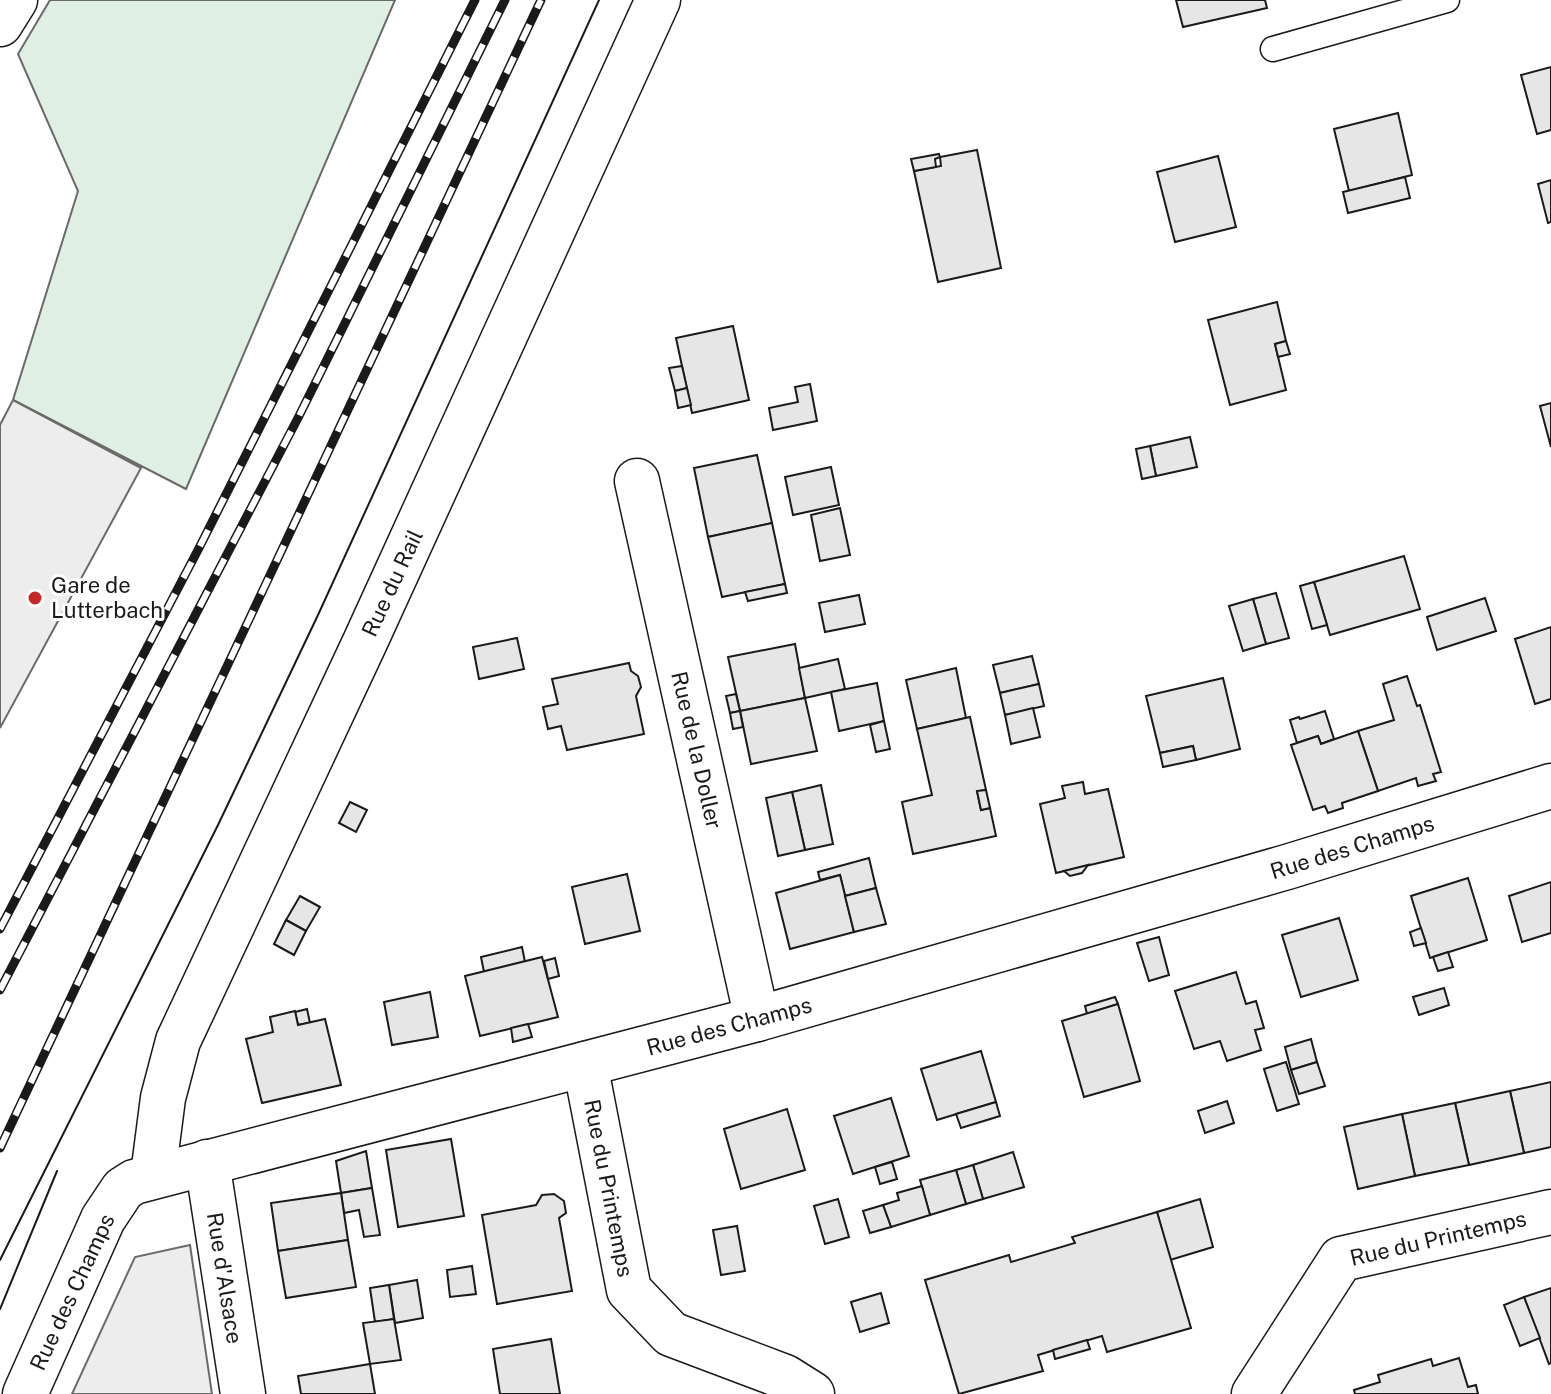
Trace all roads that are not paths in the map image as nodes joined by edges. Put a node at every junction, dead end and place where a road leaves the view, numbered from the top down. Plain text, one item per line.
1 (15, 0) edge
2 (658, 0) edge
3 (1447, 0) edge
4 (0, 24) edge
5 (1273, 49) dead end
6 (637, 481) dead end
7 (1551, 786) edge
8 (757, 1019) junction
9 (585, 1064) junction
10 (207, 1162) junction
11 (153, 1175) junction
12 (1551, 1212) edge
13 (25, 1394) edge
14 (243, 1394) edge
15 (812, 1394) edge
16 (1254, 1394) edge

1 - 4 street
2 - 11 street, Rue du Rail
3 - 5 lane
6 - 8 street, Rue de la Doller
7 - 8 street, Rue des Champs
8 - 9 street, Rue des Champs
9 - 10 street, Rue des Champs
9 - 15 street, Rue du Printemps
10 - 11 street, Rue des Champs
10 - 14 street, Rue d'Alsace
11 - 13 street, Rue des Champs
12 - 16 street, Rue du Printemps

